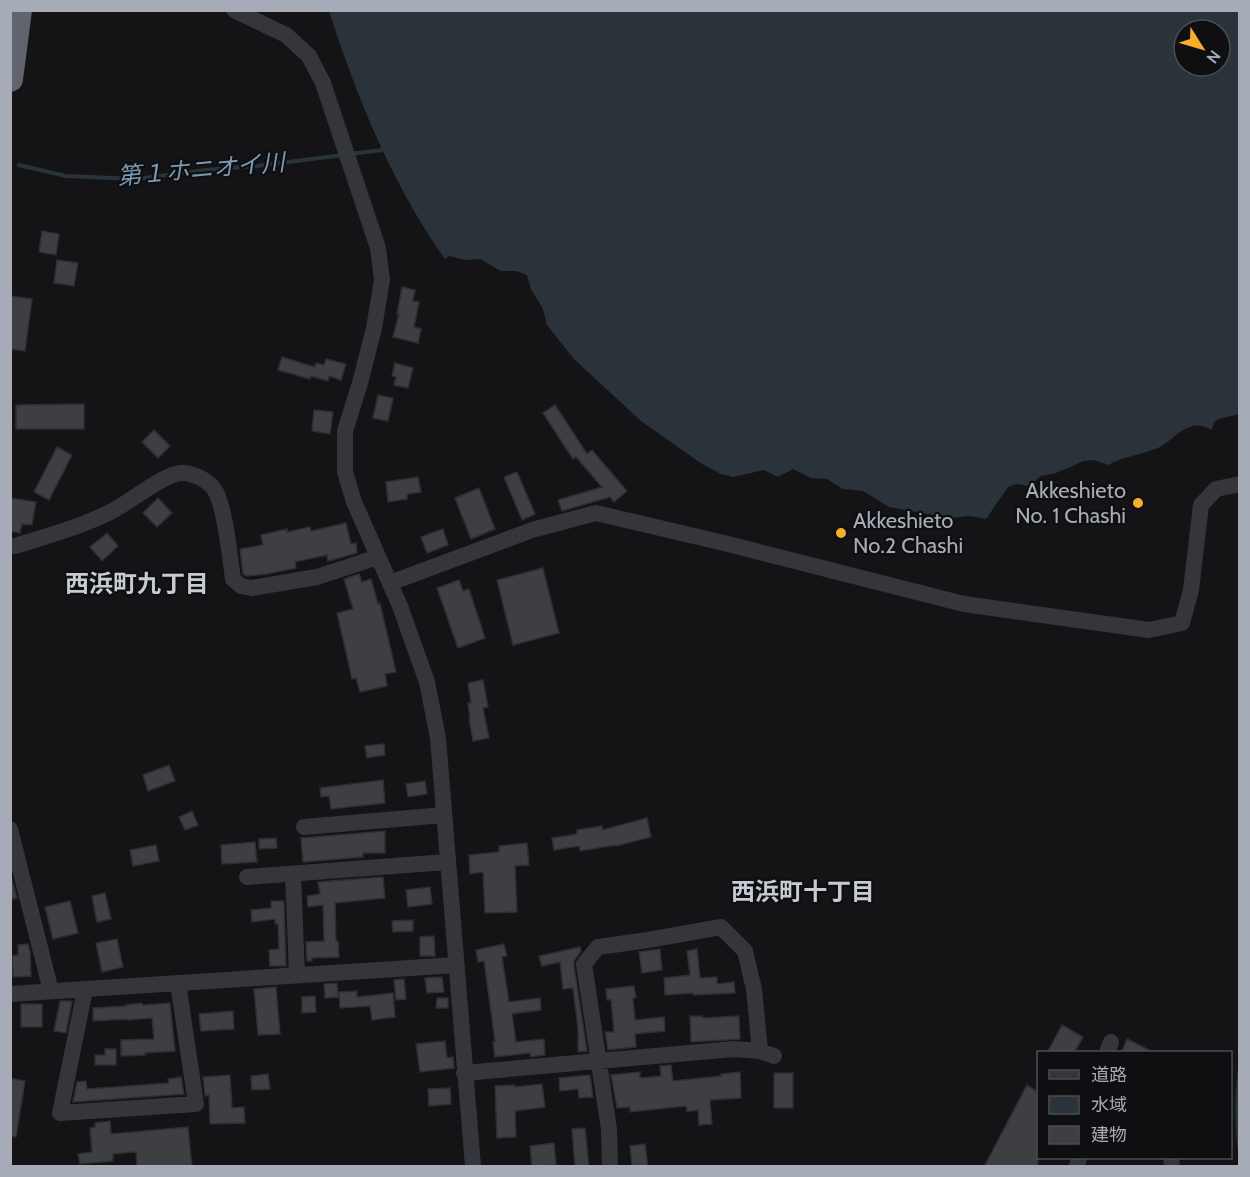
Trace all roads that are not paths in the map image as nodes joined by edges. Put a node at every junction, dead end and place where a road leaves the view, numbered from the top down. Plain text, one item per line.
1 (19, 10) edge
2 (234, 10) edge
3 (10, 79) edge
4 (1239, 484) edge
5 (10, 546) edge
6 (378, 557) junction
7 (390, 584) junction
8 (444, 815) junction
9 (304, 827) dead end
10 (10, 829) edge
11 (447, 862) junction
12 (293, 874) junction
13 (247, 877) dead end
14 (456, 965) junction
15 (297, 975) junction
16 (178, 983) junction
17 (85, 990) junction
18 (51, 991) junction
19 (10, 994) edge
20 (599, 1061) junction
21 (464, 1073) junction
22 (472, 1167) edge
23 (610, 1167) edge

1 - 3 highway
2 - 6 street
4 - 7 street
5 - 6 street
6 - 7 street
7 - 8 street
8 - 9 street
8 - 11 street
10 - 18 street
11 - 12 street
11 - 14 street
12 - 13 street
12 - 15 street
14 - 15 street
14 - 21 street
15 - 16 street
16 - 17 street
16 - 17 street
17 - 18 street
18 - 19 street
20 - 20 street
20 - 21 street
20 - 23 street
21 - 22 street

